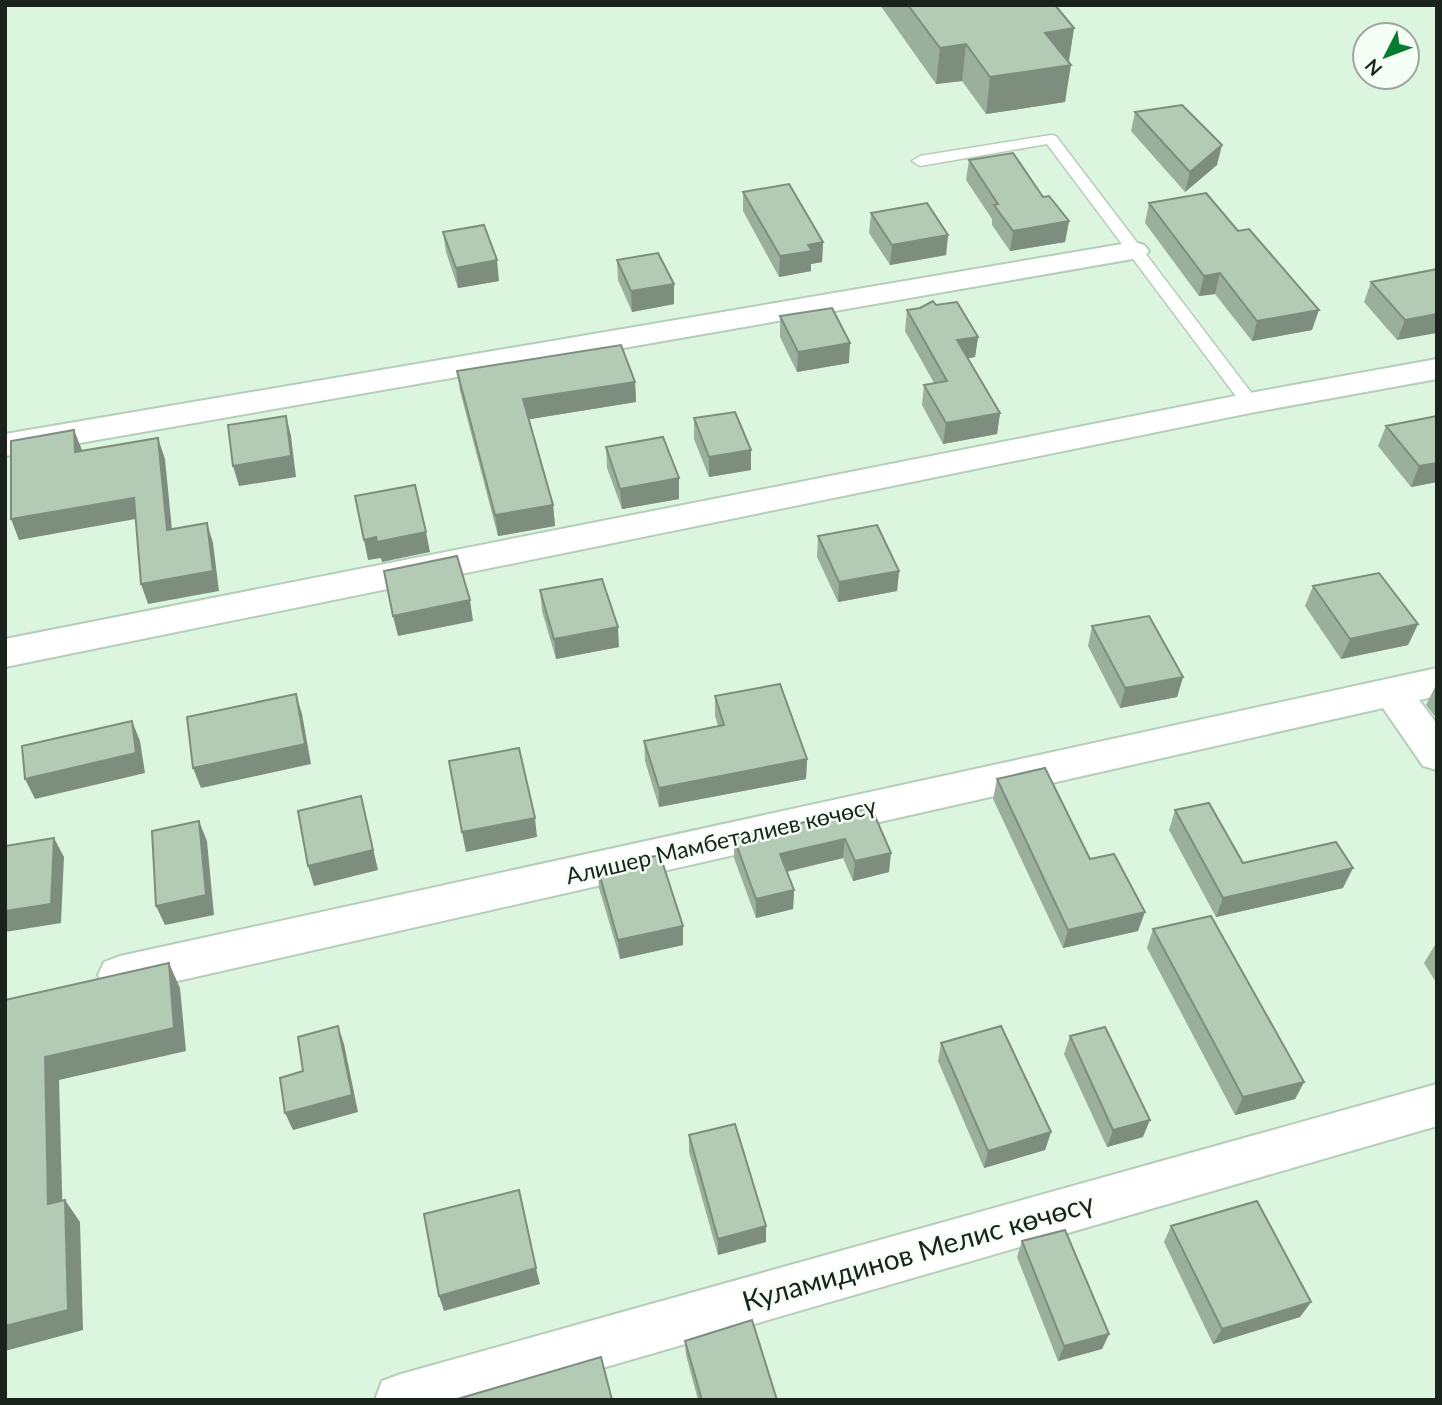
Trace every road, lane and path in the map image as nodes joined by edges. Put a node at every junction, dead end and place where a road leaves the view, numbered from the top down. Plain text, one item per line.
1 (920, 161) dead end
2 (1134, 251) junction
3 (1437, 369) edge
4 (1250, 403) junction
5 (5, 445) edge
6 (5, 653) edge
7 (1437, 682) edge
8 (1392, 691) junction
9 (1437, 755) edge
10 (87, 983) edge
11 (1437, 1105) edge
12 (401, 1400) edge

1 - 2 lane
2 - 4 lane
2 - 5 street
3 - 4 street
4 - 6 street
7 - 8 street, Алишер Мамбеталиев көчөсү
8 - 9 street
8 - 10 street, Алишер Мамбеталиев көчөсү
11 - 12 street, Куламидинов Мелис көчөсү

